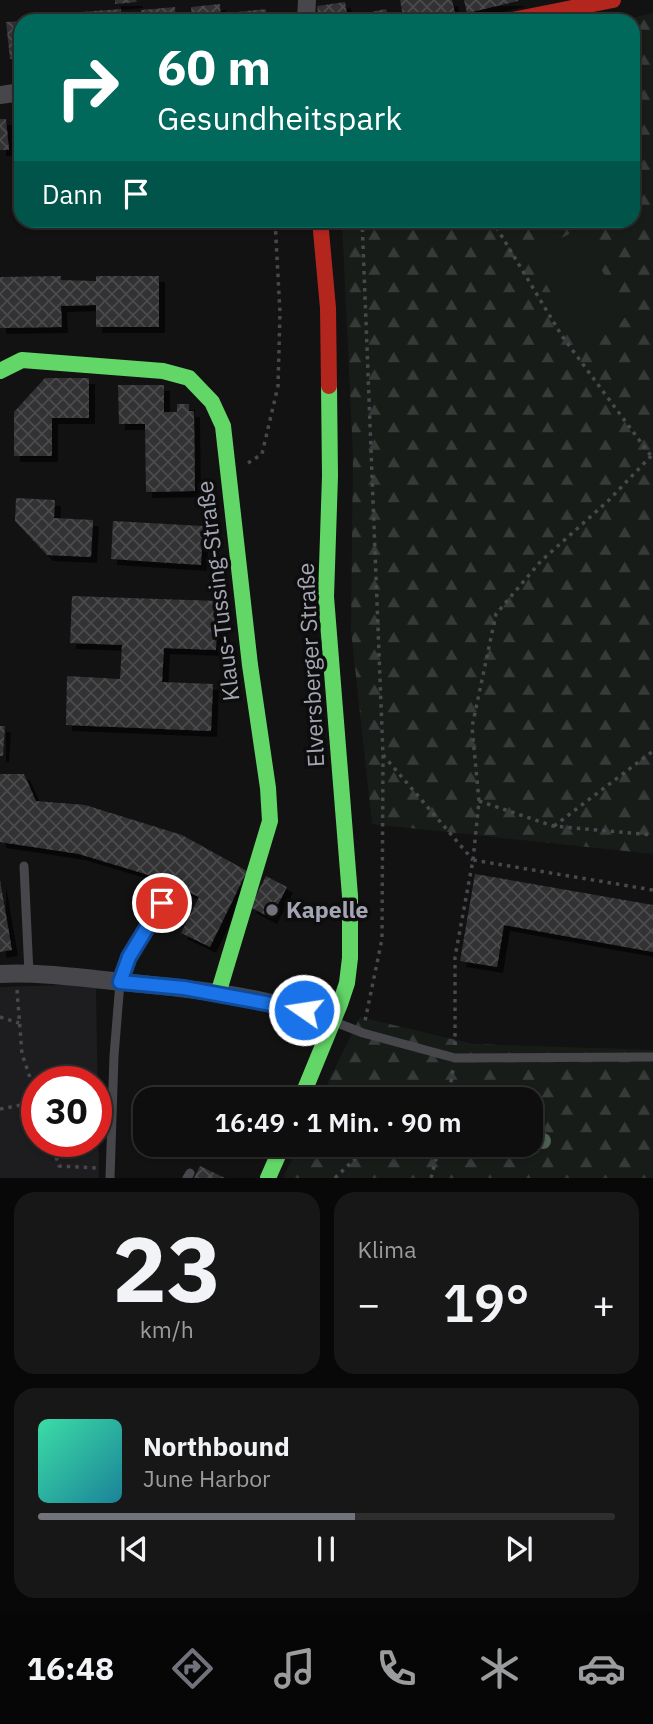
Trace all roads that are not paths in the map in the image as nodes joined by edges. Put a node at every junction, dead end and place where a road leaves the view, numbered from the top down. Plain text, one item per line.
1 (613, 0) edge
2 (542, 14) edge
3 (321, 228) edge
4 (0, 371) edge
5 (24, 866) dead end
6 (162, 903) dead end
7 (15, 974) edge
8 (120, 982) junction
9 (218, 994) junction
10 (333, 1021) junction
11 (653, 1057) edge
12 (306, 1087) edge
13 (277, 1157) edge
14 (110, 1173) edge
15 (268, 1178) edge

1 - 2 main road
3 - 10 main road, Elversberger Straße
4 - 9 main road, Klaus-Tussing-Straße
5 - 7 lane
6 - 8 lane
7 - 8 street
8 - 9 street
8 - 14 lane
9 - 10 street
10 - 11 lane
10 - 12 main road, Elversberger Straße
13 - 15 main road

